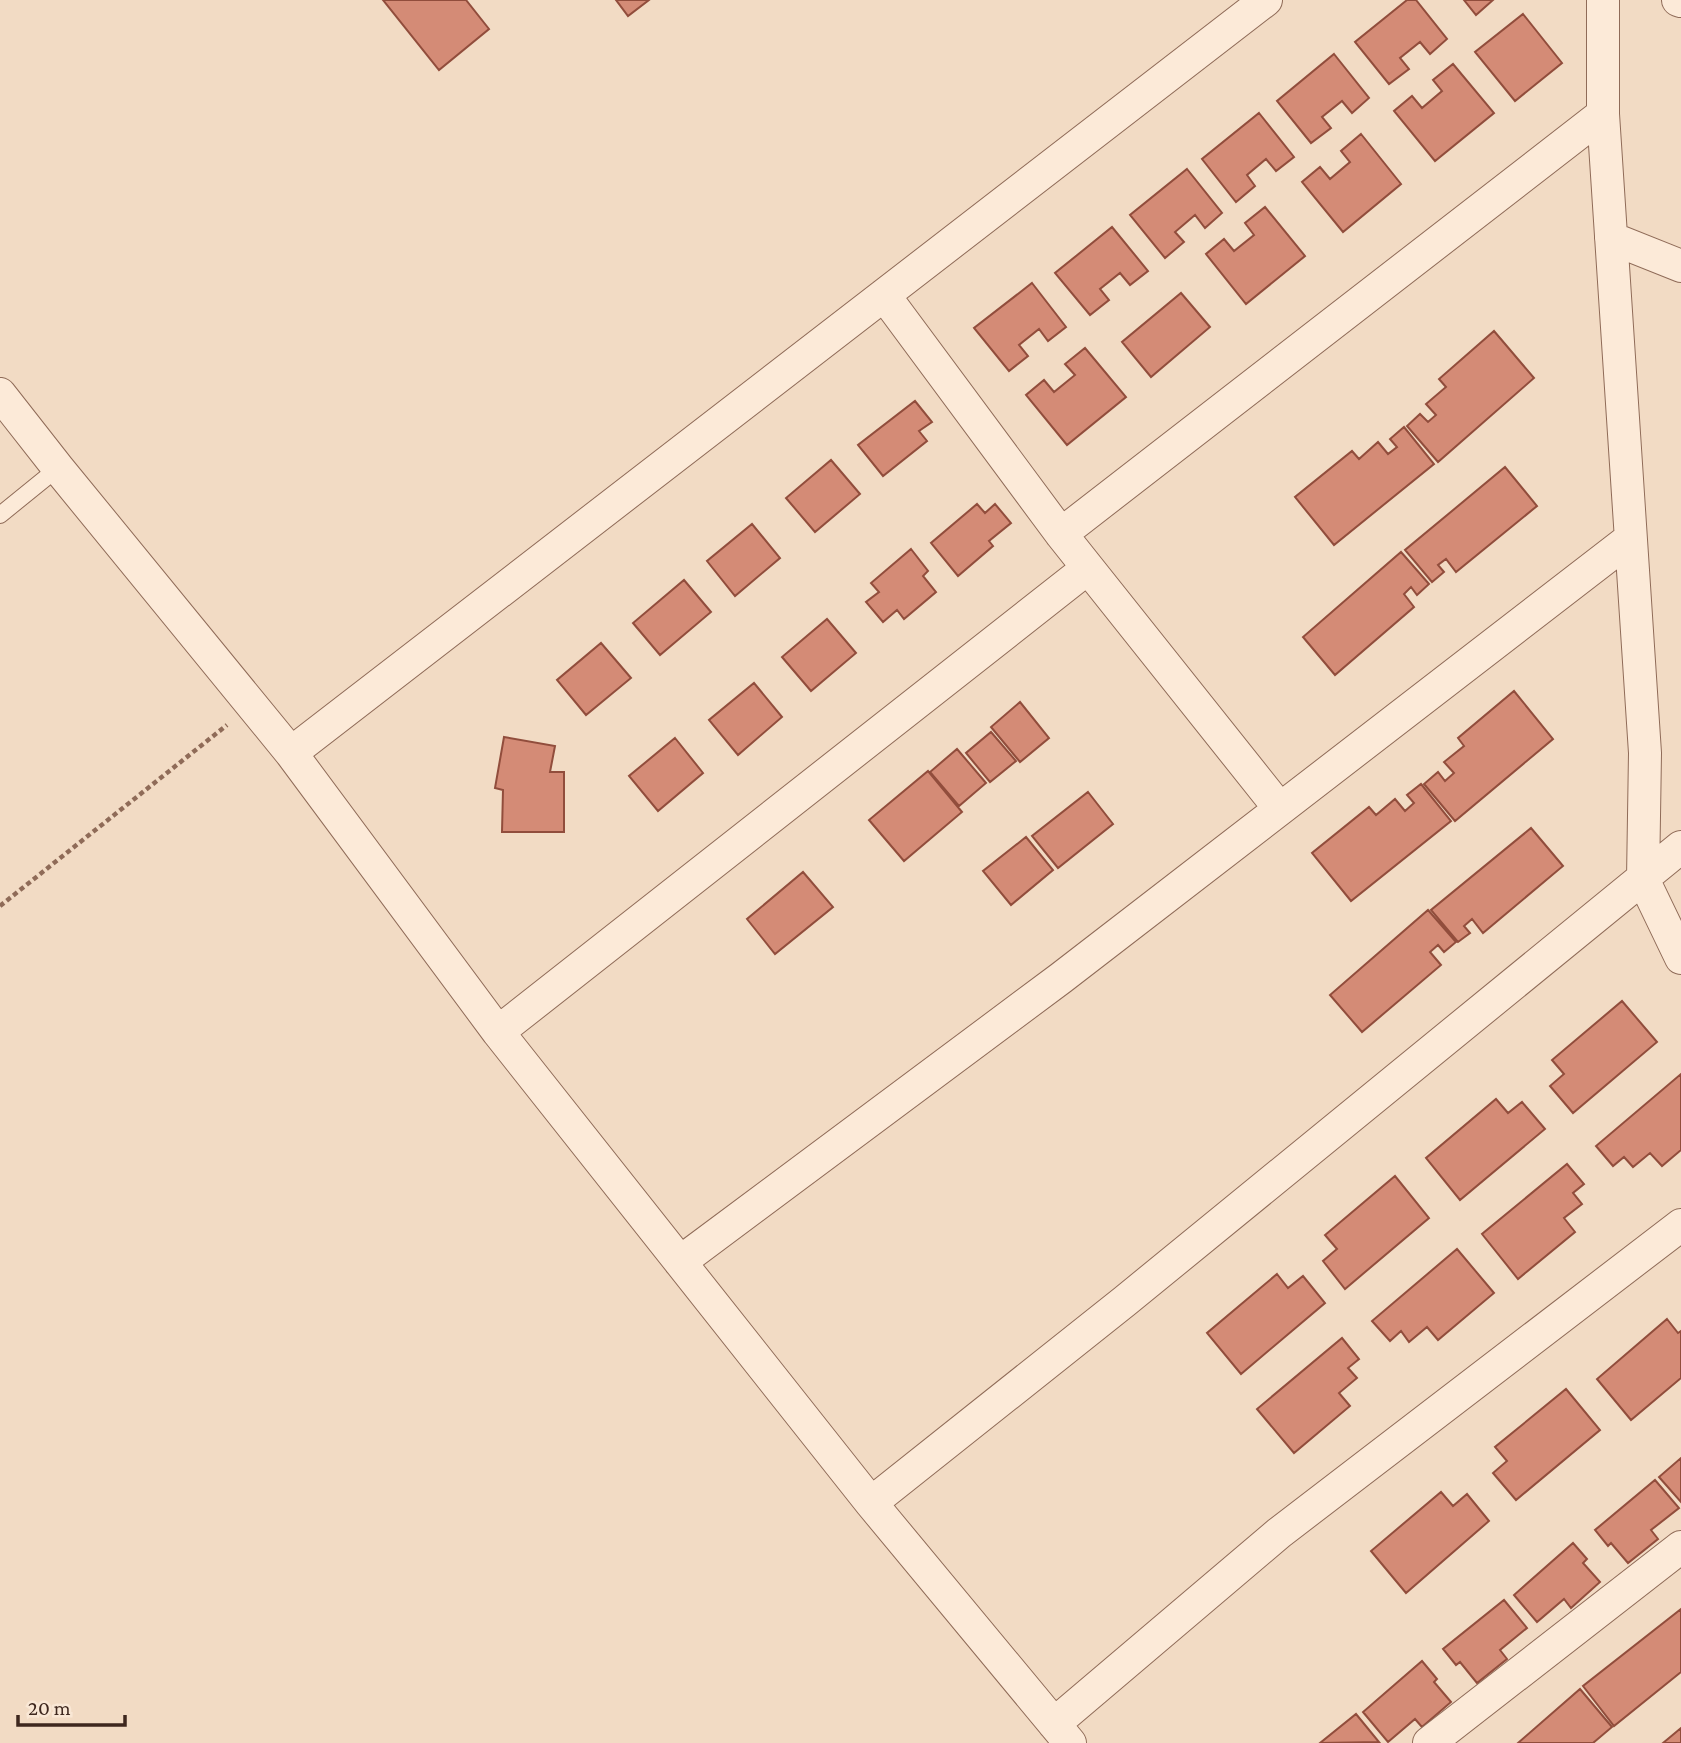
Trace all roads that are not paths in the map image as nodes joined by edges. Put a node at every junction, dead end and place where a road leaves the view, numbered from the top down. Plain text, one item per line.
1 (1266, 0) edge
2 (1603, 0) edge
3 (1603, 114) junction
4 (1611, 238) junction
5 (1681, 266) edge
6 (884, 295) junction
7 (0, 394) edge
8 (58, 468) junction
9 (0, 515) edge
10 (1061, 534) junction
11 (1630, 539) junction
12 (1088, 568) junction
13 (291, 753) junction
14 (1280, 809) junction
15 (1681, 847) edge
16 (1643, 879) junction
17 (1681, 958) edge
18 (498, 1032) junction
19 (1681, 1225) edge
20 (680, 1262) junction
21 (871, 1503) junction
22 (1681, 1547) edge
23 (1062, 1734) edge
24 (1429, 1743) edge

1 - 6 street
2 - 3 street
3 - 4 street
3 - 10 street
4 - 5 street
4 - 11 street
6 - 10 street
6 - 13 street
7 - 8 street
8 - 9 lane
8 - 13 street
10 - 12 street
11 - 14 street
11 - 16 street
12 - 14 street
12 - 18 street
13 - 18 street
14 - 20 street
15 - 16 street
16 - 17 street
16 - 21 street
18 - 20 street
19 - 23 street
20 - 21 street
21 - 23 street
22 - 24 street

